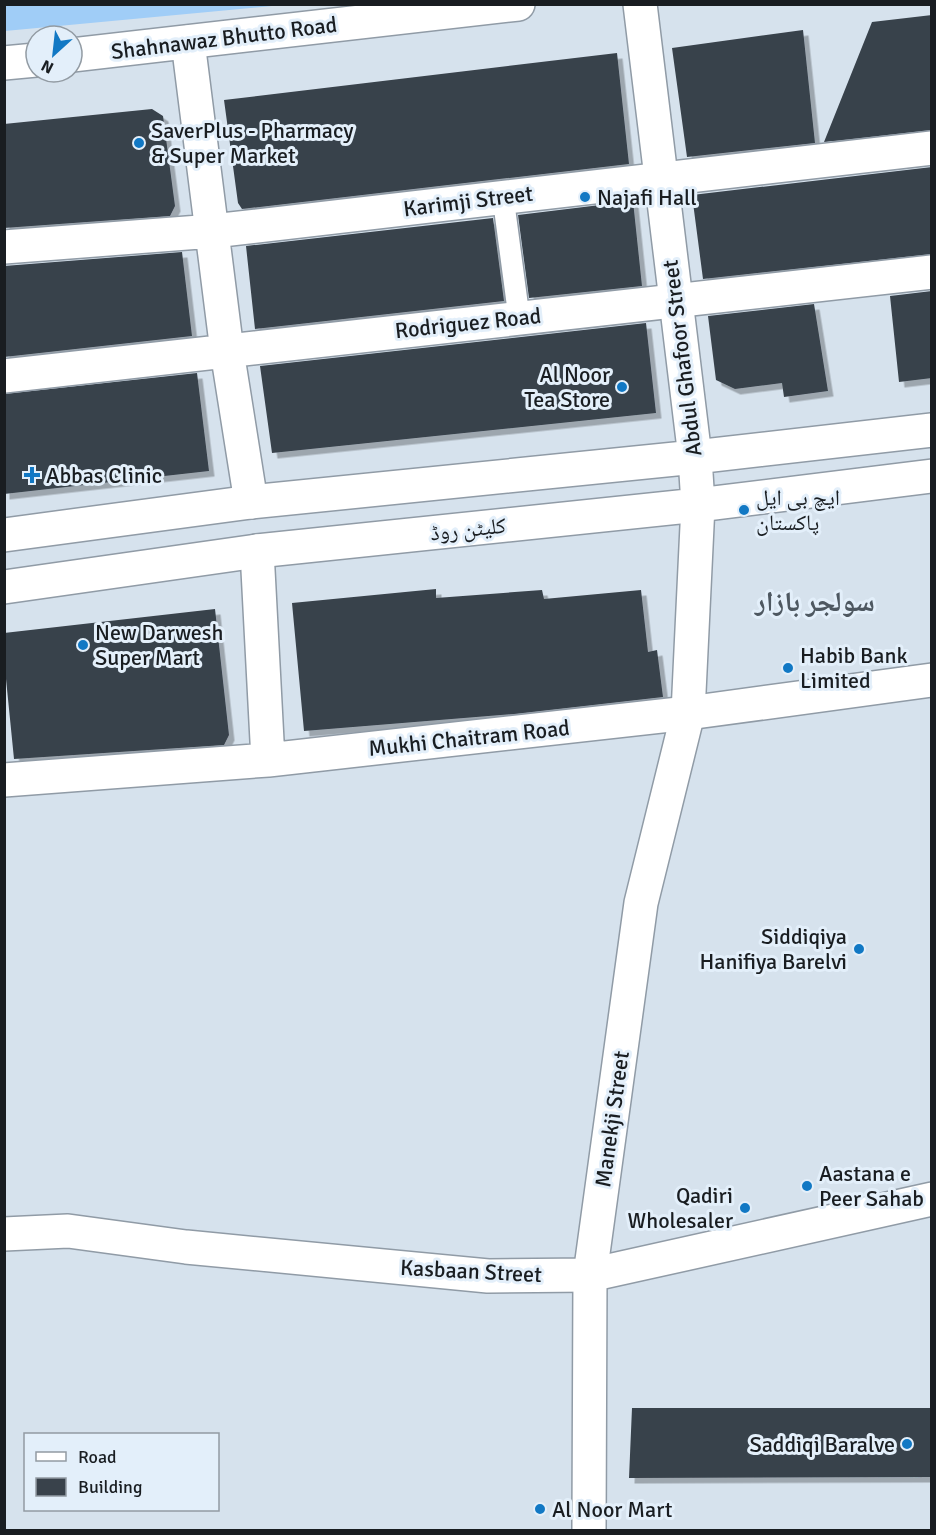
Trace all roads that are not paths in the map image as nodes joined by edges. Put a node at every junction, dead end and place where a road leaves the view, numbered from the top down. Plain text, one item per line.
1 (518, 4) edge
2 (640, 4) edge
3 (188, 42) junction
4 (84, 55) edge
5 (24, 61) edge
6 (4, 63) edge
7 (932, 148) edge
8 (659, 179) junction
9 (503, 197) junction
10 (213, 231) junction
11 (4, 247) edge
12 (932, 272) edge
13 (676, 301) junction
14 (519, 317) junction
15 (227, 351) junction
16 (4, 376) edge
17 (932, 430) edge
18 (695, 457) junction
19 (932, 476) edge
20 (250, 502) junction
21 (698, 504) junction
22 (4, 535) edge
23 (257, 551) junction
24 (4, 587) edge
25 (932, 680) edge
26 (688, 713) junction
27 (267, 760) junction
28 (4, 780) edge
29 (932, 1198) edge
30 (4, 1234) edge
31 (590, 1275) junction
32 (589, 1530) edge

1 - 3 street, Shahnawaz Bhutto Road
2 - 8 street, Abdul Ghafoor Street
3 - 4 street, Shahnawaz Bhutto Road
3 - 10 street
5 - 6 street
7 - 8 street, Karimji Street
8 - 9 street, Karimji Street
8 - 13 street, Abdul Ghafoor Street
9 - 10 street, Karimji Street
9 - 14 lane
10 - 11 street, Karimji Street
10 - 15 street
12 - 13 street, Rodriguez Road
13 - 14 street, Rodriguez Road
13 - 18 street, Abdul Ghafoor Street
14 - 15 street, Rodriguez Road
15 - 16 street, Rodriguez Road
15 - 20 street
17 - 18 street
18 - 20 street
18 - 21 street, Abdul Ghafoor Street
19 - 21 street, کلیٹن روڈ
20 - 22 street
21 - 23 street, کلیٹن روڈ
21 - 26 street, Abdul Ghafoor Street
23 - 24 street, کلیٹن روڈ
23 - 27 street
25 - 26 street, Mukhi Chaitram Road
26 - 27 street, Mukhi Chaitram Road
26 - 31 street, Manekji Street
27 - 28 street, Mukhi Chaitram Road
29 - 31 street, Kasbaan Street
30 - 31 street, Kasbaan Street
31 - 32 street, Manekji Street

